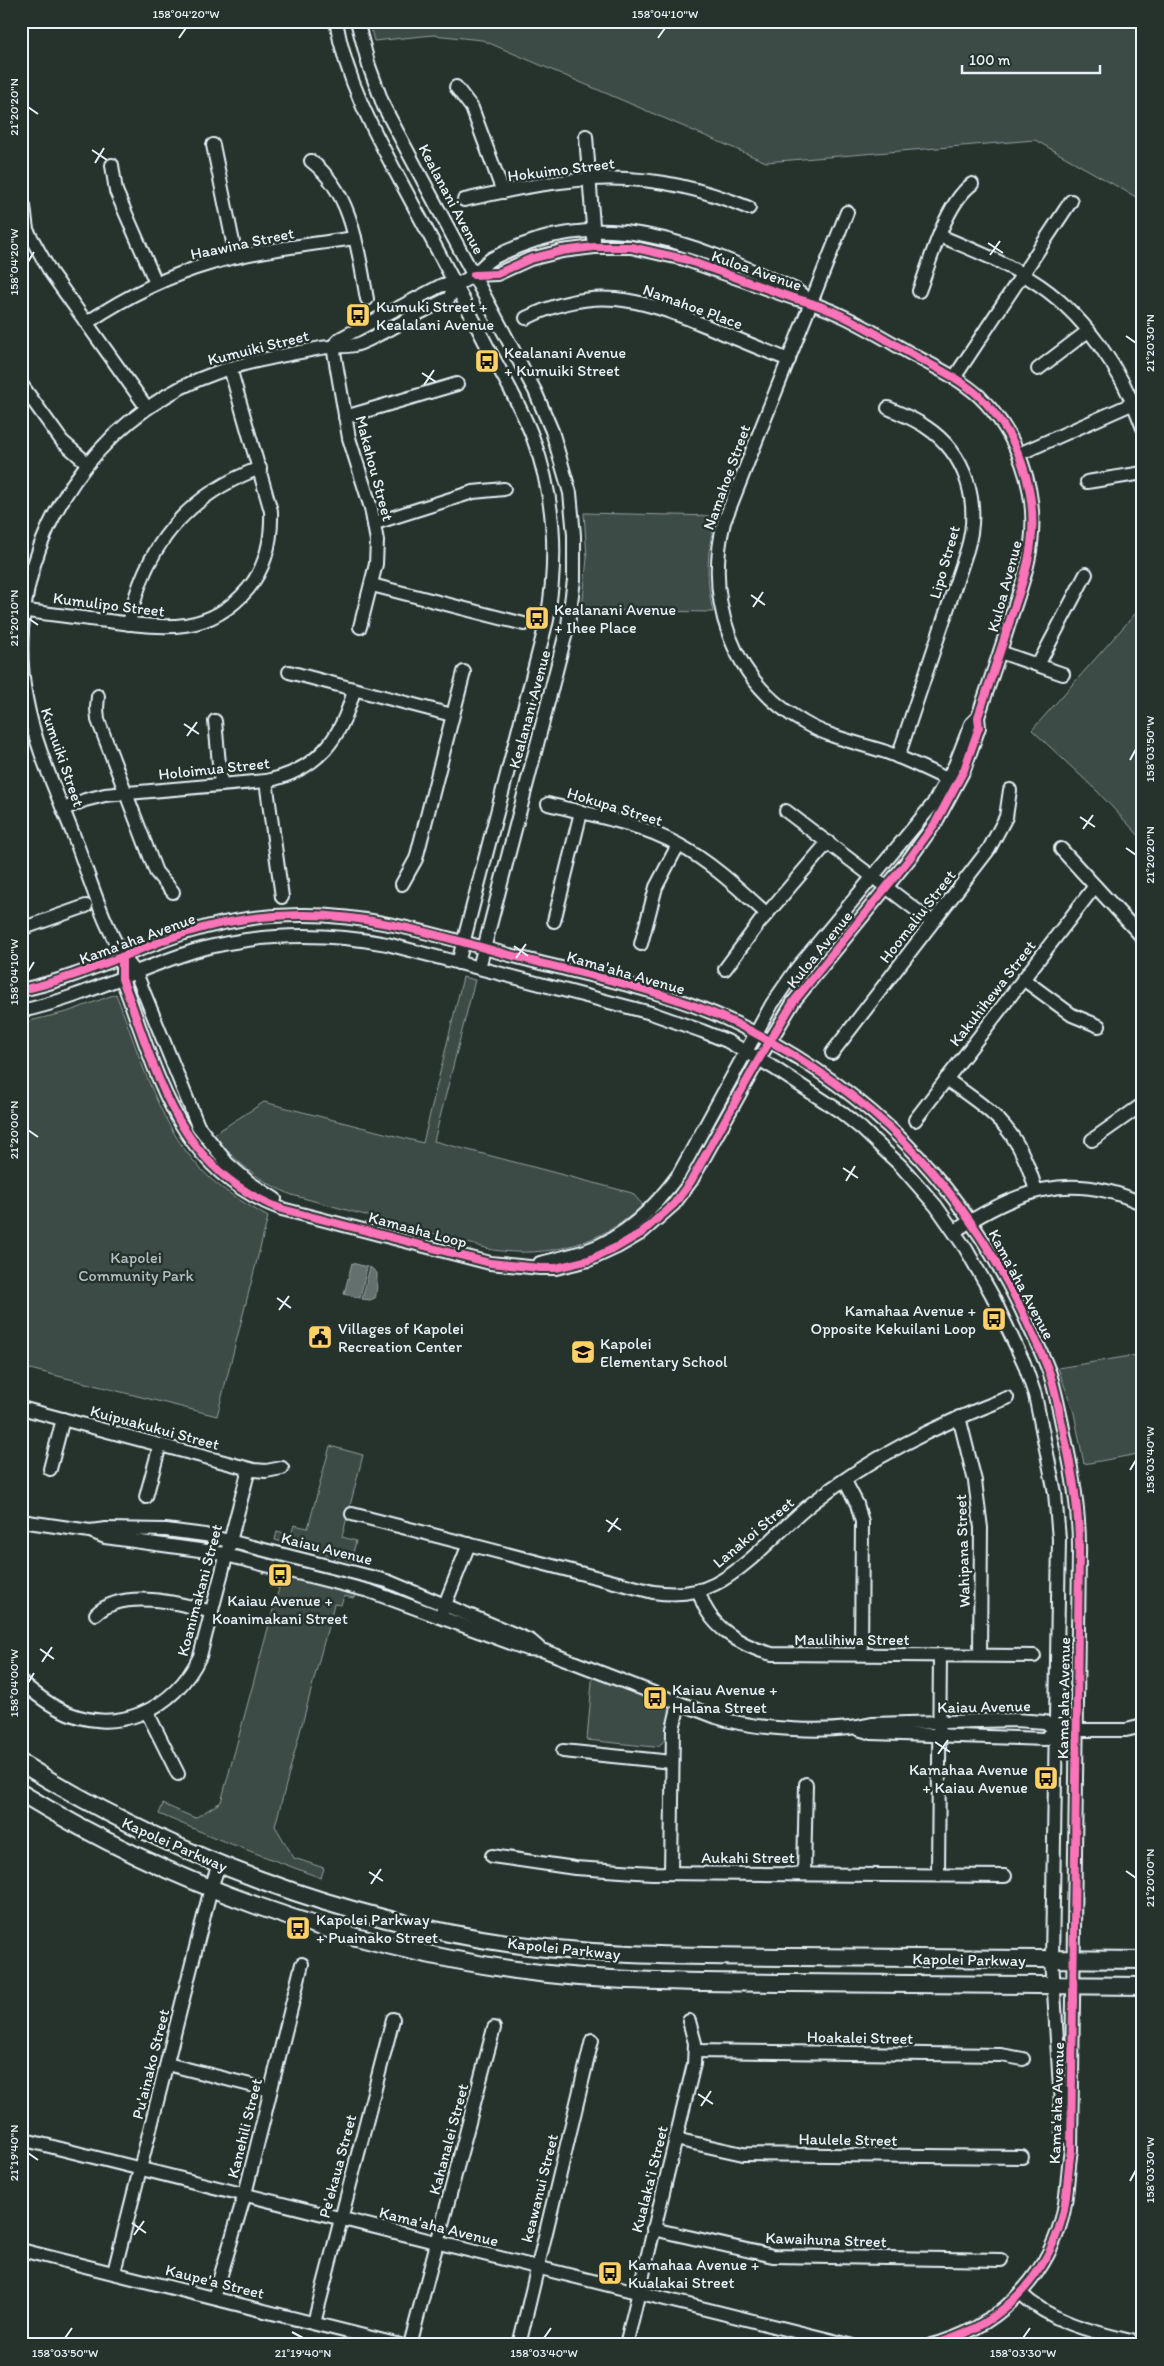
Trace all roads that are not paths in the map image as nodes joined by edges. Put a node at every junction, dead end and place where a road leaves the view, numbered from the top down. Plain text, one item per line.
1 (336, 21) edge
2 (357, 21) edge
3 (456, 87) dead end
4 (586, 136) dead end
5 (213, 145) dead end
6 (311, 161) dead end
7 (112, 165) dead end
8 (590, 179) junction
9 (972, 184) dead end
10 (503, 192) junction
11 (464, 200) dead end
12 (1071, 201) dead end
13 (24, 206) dead end
14 (749, 208) dead end
15 (847, 212) dead end
16 (594, 232) junction
17 (940, 236) junction
18 (355, 238) junction
19 (594, 247) junction
20 (236, 257) junction
21 (474, 275) junction
22 (1023, 275) junction
23 (156, 283) junction
24 (456, 285) junction
25 (919, 291) dead end
26 (367, 299) dead end
27 (813, 303) junction
28 (526, 318) dead end
29 (88, 322) junction
30 (1088, 331) junction
31 (333, 346) junction
32 (789, 360) junction
33 (230, 368) junction
34 (1038, 369) dead end
35 (954, 378) junction
36 (457, 384) dead end
37 (23, 388) edge
38 (1138, 402) edge
39 (147, 408) junction
40 (888, 408) dead end
41 (345, 417) junction
42 (1143, 428) edge
43 (1019, 454) junction
44 (87, 463) junction
45 (260, 468) junction
46 (1143, 473) edge
47 (1087, 482) dead end
48 (504, 489) dead end
49 (374, 522) junction
50 (1086, 574) dead end
51 (372, 585) junction
52 (23, 610) edge
53 (129, 624) junction
54 (524, 624) dead end
55 (360, 627) dead end
56 (1000, 652) junction
57 (1038, 665) junction
58 (289, 672) dead end
59 (464, 672) dead end
60 (1063, 674) dead end
61 (23, 690) edge
62 (354, 690) junction
63 (98, 696) dead end
64 (452, 715) junction
65 (215, 721) dead end
66 (898, 757) junction
67 (266, 781) junction
68 (953, 782) junction
69 (222, 785) junction
70 (1010, 790) dead end
71 (125, 794) junction
72 (548, 804) dead end
73 (64, 810) junction
74 (786, 811) dead end
75 (581, 812) junction
76 (828, 842) junction
77 (678, 845) junction
78 (1061, 849) dead end
79 (873, 877) junction
80 (402, 884) dead end
81 (1095, 886) junction
82 (887, 888) junction
83 (173, 892) dead end
84 (282, 897) dead end
85 (86, 906) dead end
86 (767, 914) junction
87 (554, 921) dead end
88 (932, 922) junction
89 (21, 929) edge
90 (1143, 938) edge
91 (463, 943) junction
92 (641, 944) dead end
93 (483, 948) junction
94 (122, 957) junction
95 (458, 963) junction
96 (479, 968) junction
97 (725, 969) dead end
98 (136, 973) junction
99 (122, 979) junction
100 (1023, 979) junction
101 (21, 990) edge
102 (21, 1011) edge
103 (1099, 1026) dead end
104 (755, 1033) junction
105 (769, 1041) junction
106 (746, 1051) junction
107 (832, 1053) dead end
108 (759, 1059) junction
109 (946, 1080) junction
110 (1143, 1104) edge
111 (915, 1120) dead end
112 (1092, 1140) dead end
113 (1036, 1191) junction
114 (1143, 1204) edge
115 (289, 1209) junction
116 (972, 1220) junction
117 (955, 1231) junction
118 (523, 1266) junction
119 (1007, 1398) dead end
120 (21, 1408) edge
121 (959, 1417) junction
122 (63, 1419) junction
123 (160, 1445) junction
124 (282, 1468) dead end
125 (50, 1469) dead end
126 (249, 1469) junction
127 (845, 1481) junction
128 (146, 1497) dead end
129 (352, 1514) dead end
130 (21, 1521) edge
131 (90, 1531) junction
132 (230, 1541) junction
133 (469, 1544) junction
134 (226, 1555) junction
135 (700, 1590) junction
136 (445, 1604) junction
137 (212, 1612) junction
138 (96, 1614) dead end
139 (440, 1616) junction
140 (542, 1650) junction
141 (861, 1654) junction
142 (940, 1655) junction
143 (980, 1655) junction
144 (1034, 1656) dead end
145 (21, 1682) edge
146 (679, 1703) junction
147 (147, 1712) junction
148 (939, 1722) junction
149 (1143, 1726) edge
150 (855, 1728) junction
151 (1056, 1730) junction
152 (1076, 1730) junction
153 (939, 1736) junction
154 (563, 1750) dead end
155 (672, 1762) junction
156 (21, 1763) edge
157 (178, 1774) dead end
158 (806, 1784) dead end
159 (21, 1793) edge
160 (492, 1856) dead end
161 (219, 1864) junction
162 (671, 1873) junction
163 (804, 1873) junction
164 (938, 1874) junction
165 (1005, 1876) dead end
166 (211, 1888) junction
167 (1052, 1960) junction
168 (1073, 1960) junction
169 (1143, 1960) edge
170 (302, 1964) dead end
171 (1053, 1985) junction
172 (1072, 1985) junction
173 (1143, 1986) edge
174 (393, 2019) dead end
175 (689, 2021) dead end
176 (494, 2028) dead end
177 (592, 2040) dead end
178 (695, 2051) junction
179 (1023, 2059) dead end
180 (167, 2064) junction
181 (270, 2090) junction
182 (21, 2138) edge
183 (675, 2139) junction
184 (1022, 2157) dead end
185 (140, 2168) junction
186 (1068, 2172) junction
187 (245, 2194) junction
188 (340, 2218) junction
189 (653, 2229) junction
190 (438, 2242) junction
191 (21, 2250) edge
192 (1001, 2260) dead end
193 (537, 2267) junction
194 (114, 2272) junction
195 (638, 2292) junction
196 (1020, 2293) junction
197 (214, 2298) junction
198 (314, 2322) junction
199 (799, 2339) edge
200 (1143, 2344) edge
201 (400, 2345) edge
202 (410, 2345) edge
203 (518, 2345) edge
204 (626, 2345) edge
205 (850, 2345) edge
206 (931, 2345) edge

1 - 24 street, Kealanani Avenue
2 - 21 street, Kealanani Avenue
3 - 10 street
4 - 8 street
5 - 20 street
6 - 18 street
7 - 23 street
8 - 10 street, Hokuimo Street
8 - 14 street, Hokuimo Street
8 - 16 street
9 - 17 street
10 - 11 street, Hokuimo Street
12 - 22 street
13 - 29 street
15 - 27 street, Namahoe Street
16 - 19 street
16 - 21 street, Kuloa Avenue
16 - 27 street, Kuloa Avenue
17 - 22 street
17 - 25 street
18 - 20 street, Haawina Street
18 - 26 street
19 - 21 street, Kuloa Avenue
19 - 27 street, Kuloa Avenue
20 - 23 street, Haawina Street
21 - 24 street, Kuloa Avenue
21 - 93 street, Kealanani Avenue
22 - 30 street
22 - 35 street
23 - 29 street, Haawina Street
24 - 31 street, Kumuiki Street
24 - 91 street, Kealanani Avenue
27 - 32 street, Namahoe Street
27 - 35 street, Kuloa Avenue
28 - 32 street, Namahoe Place
29 - 39 street
30 - 34 street
30 - 38 street
31 - 33 street, Kumuiki Street
31 - 41 street, Makahou Street
32 - 66 street, Namahoe Street
33 - 39 street, Kumuiki Street
33 - 45 street, Kumulipo Street
35 - 43 street, Kuloa Avenue
36 - 41 street
37 - 44 street
38 - 42 street
38 - 43 street
39 - 44 street, Kumuiki Street
40 - 66 street, Lipo Street
41 - 49 street, Makahou Street
43 - 56 street, Kuloa Avenue
44 - 52 street, Kumuiki Street
45 - 53 street
45 - 53 street, Kumulipo Street
46 - 47 street
48 - 49 street
49 - 51 street, Makahou Street
50 - 57 street
51 - 54 street
51 - 55 street, Makahou Street
52 - 53 street, Kumulipo Street
52 - 61 street, Kumuiki Street
56 - 57 street
56 - 68 street, Kuloa Avenue
57 - 60 street
58 - 62 street
59 - 64 street
61 - 73 street, Kumuiki Street
62 - 64 street
62 - 67 street, Holoimua Street
63 - 71 street
64 - 80 street
65 - 69 street
66 - 68 street, Namahoe Street
67 - 69 street, Holoimua Street
67 - 84 street
68 - 79 street, Kuloa Avenue
68 - 82 street, Kuloa Avenue
69 - 71 street, Holoimua Street
70 - 88 street, Hoomaliu Street
71 - 73 street, Holoimua Street
71 - 83 street
72 - 75 street, Hokupa Street
73 - 94 street, Kumuiki Street
74 - 76 street
75 - 77 street, Hokupa Street
75 - 87 street
76 - 79 street
76 - 86 street
77 - 86 street, Hokupa Street
77 - 92 street
78 - 81 street
79 - 82 street
79 - 104 street, Kuloa Avenue
81 - 90 street
81 - 100 street, Kakuhihewa Street
82 - 88 street
82 - 105 street, Kuloa Avenue
85 - 89 street
86 - 97 street
88 - 107 street, Hoomaliu Street
91 - 93 street, Kama'aha Avenue
91 - 94 street, Kama'aha Avenue
91 - 95 street, Kealanani Avenue
93 - 96 street, Kealanani Avenue
93 - 104 street, Kama'aha Avenue
94 - 98 street, Kamaaha Loop
94 - 99 street, Kamaaha Loop
94 - 101 street, Kama'aha Avenue
95 - 96 street, Kama'aha Avenue
95 - 98 street, Kama'aha Avenue
96 - 106 street, Kama'aha Avenue
98 - 99 street, Kama'aha Avenue
98 - 115 street, Kamaaha Loop
99 - 102 street, Kama'aha Avenue
99 - 115 street, Kamaaha Loop
100 - 103 street
100 - 109 street, Kakuhihewa Street
104 - 105 street, Kama'aha Avenue
104 - 106 street, Kuloa Avenue
105 - 108 street, Kuloa Avenue
105 - 116 street, Kama'aha Avenue
106 - 108 street, Kama'aha Avenue
106 - 118 street, Kamaaha Loop
108 - 117 street, Kama'aha Avenue
108 - 118 street, Kamaaha Loop
109 - 111 street, Kakuhihewa Street
109 - 113 street
110 - 112 street
113 - 114 street
113 - 116 street
115 - 118 street, Kamaaha Loop
116 - 117 street
116 - 152 street, Kama'aha Avenue
117 - 151 street, Kama'aha Avenue
119 - 121 street, Lanakoi Street
120 - 122 street, Kuipuakukui Street
121 - 127 street, Lanakoi Street
121 - 143 street, Wahipana Street
122 - 123 street, Kuipuakukui Street
122 - 125 street
123 - 126 street, Kuipuakukui Street
123 - 128 street
124 - 126 street, Kuipuakukui Street
126 - 132 street, Koanimakani Street
127 - 135 street, Lanakoi Street
127 - 141 street
129 - 133 street, Lanakoi Street
130 - 131 street, Kaiau Avenue
131 - 132 street, Kaiau Avenue
131 - 134 street, Kaiau Avenue
132 - 134 street, Koanimakani Street
132 - 136 street, Kaiau Avenue
133 - 135 street, Lanakoi Street
133 - 136 street
134 - 137 street, Koanimakani Street
134 - 139 street, Kaiau Avenue
135 - 141 street, Maulihiwa Street
136 - 139 street
136 - 140 street, Kaiau Avenue
137 - 138 street
137 - 147 street, Koanimakani Street
139 - 140 street, Kaiau Avenue
140 - 146 street, Kaiau Avenue
141 - 142 street, Maulihiwa Street
142 - 143 street, Maulihiwa Street
142 - 148 street
143 - 144 street, Maulihiwa Street
145 - 147 street, Koanimakani Street
146 - 150 street, Kaiau Avenue
146 - 155 street
147 - 157 street
148 - 150 street, Kaiau Avenue
148 - 151 street, Kaiau Avenue
148 - 153 street
149 - 152 street
150 - 153 street, Kaiau Avenue
151 - 152 street
151 - 153 street, Kaiau Avenue
151 - 167 street, Kama'aha Avenue
152 - 168 street, Kama'aha Avenue
153 - 164 street
154 - 155 street
155 - 162 street
156 - 161 main road, Kapolei Parkway
158 - 163 street
159 - 166 main road, Kapolei Parkway
160 - 162 street, Aukahi Street
161 - 166 street, Pu'ainako Street
161 - 167 main road, Kapolei Parkway
162 - 163 street, Aukahi Street
163 - 164 street, Aukahi Street
164 - 165 street, Aukahi Street
166 - 171 main road, Kapolei Parkway
166 - 180 street, Pu'ainako Street
167 - 168 main road, Kapolei Parkway
167 - 171 street, Kama'aha Avenue
168 - 169 main road, Kapolei Parkway
168 - 172 street, Kama'aha Avenue
170 - 181 street, Kanehili Street
171 - 172 main road, Kapolei Parkway
171 - 186 street, Kama'aha Avenue
172 - 173 main road, Kapolei Parkway
172 - 186 street, Kama'aha Avenue
174 - 188 street, Pe'ekaua Street
175 - 178 street, Kualaka'i Street
176 - 190 street, Kahanalei Street
177 - 193 street, keawanui Street
178 - 179 street, Hoakalei Street
178 - 183 street, Kualaka'i Street
180 - 181 street
180 - 185 street, Pu'ainako Street
181 - 187 street, Kanehili Street
182 - 185 street, Kama'aha Avenue
183 - 184 street, Haulele Street
183 - 189 street, Kualaka'i Street
185 - 187 street, Kama'aha Avenue
185 - 194 street, Pu'ainako Street
186 - 196 street, Kama'aha Avenue
187 - 188 street, Kama'aha Avenue
187 - 197 street, Kanehili Street
188 - 190 street, Kama'aha Avenue
188 - 198 street, Pe'ekaua Street
189 - 192 street, Kawaihuna Street
189 - 195 street, Kualaka'i Street
190 - 193 street, Kama'aha Avenue
190 - 202 street, Kahanalei Street
191 - 194 street, Kaupe'a Street
193 - 195 street, Kama'aha Avenue
193 - 203 street, keawanui Street
194 - 197 street, Kaupe'a Street
195 - 199 street, Kama'aha Avenue
195 - 204 street, Kualaka'i Street
196 - 200 street
196 - 206 street, Kama'aha Avenue
197 - 198 street, Kaupe'a Street
198 - 201 street, Kaupe'a Street
199 - 205 street, Kama'aha Avenue

